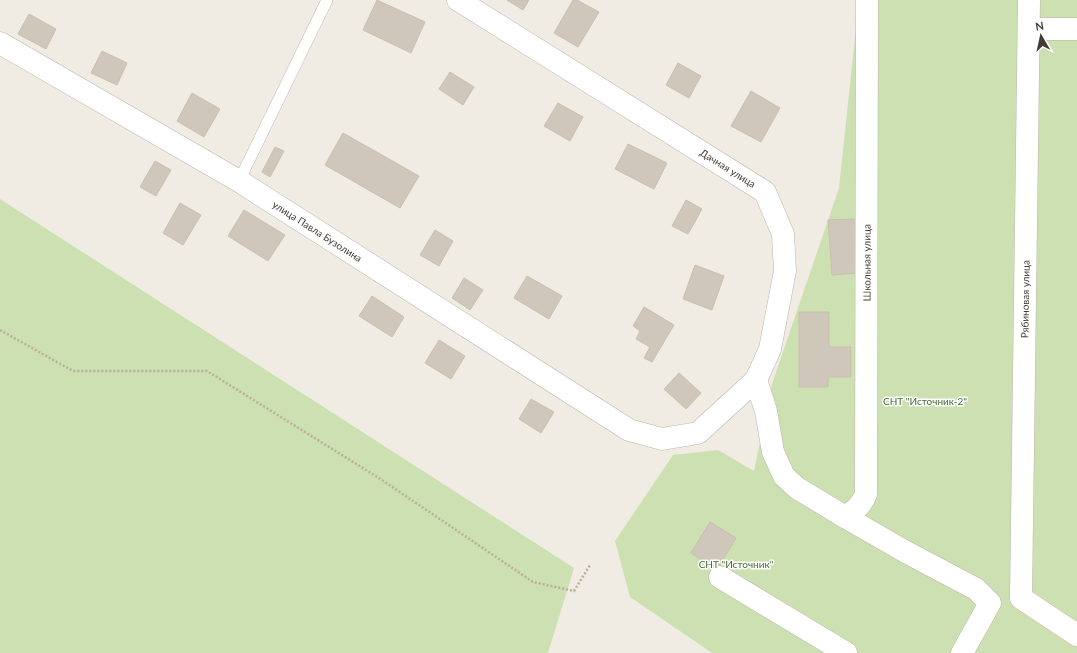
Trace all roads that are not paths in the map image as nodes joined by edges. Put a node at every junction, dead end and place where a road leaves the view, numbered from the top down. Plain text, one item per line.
1 (327, 0) edge
2 (458, 0) edge
3 (867, 0) edge
4 (1029, 0) edge
5 (1029, 29) junction
6 (1077, 29) edge
7 (0, 43) edge
8 (239, 180) junction
9 (756, 380) junction
10 (629, 430) joint
11 (845, 517) junction
12 (720, 577) dead end
13 (1077, 635) edge
14 (846, 653) edge
15 (962, 653) edge

1 - 8 lane
2 - 9 street, Дачная улица
3 - 11 street, Школьная улица
4 - 5 street, Рябиновая улица
5 - 6 street
5 - 13 street, Рябиновая улица
7 - 8 street, улица Павла Бузолина
8 - 10 street, улица Павла Бузолина
9 - 10 street, Дачная улица
9 - 11 street
11 - 15 street
12 - 14 street

